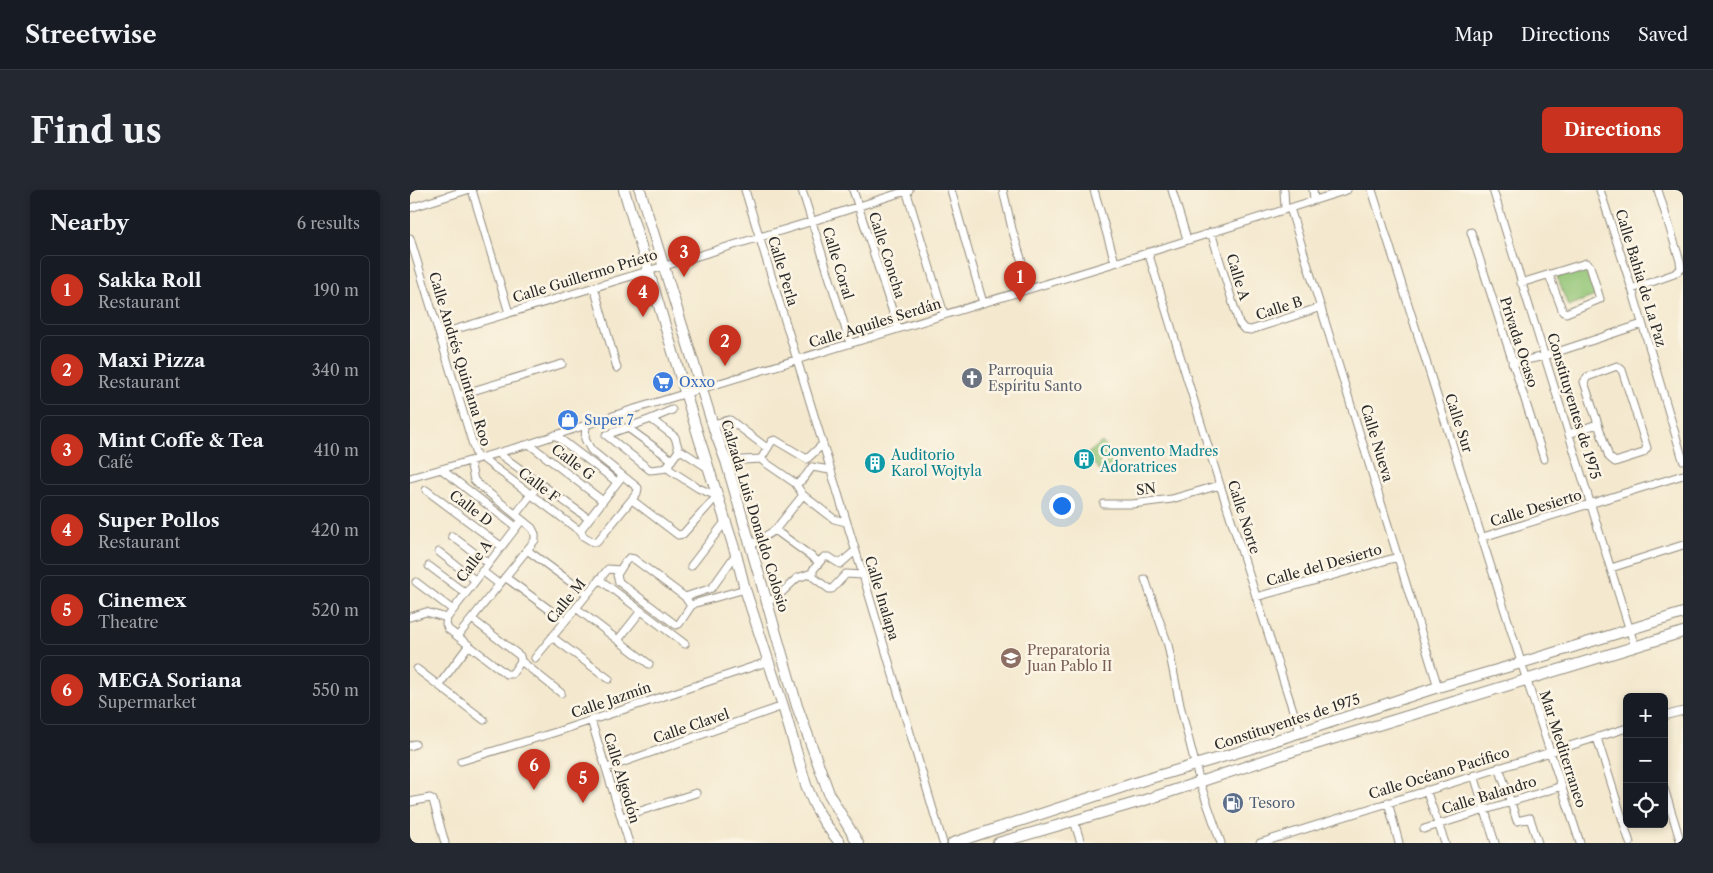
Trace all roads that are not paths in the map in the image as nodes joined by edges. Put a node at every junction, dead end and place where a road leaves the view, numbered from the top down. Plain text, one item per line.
1 (467, 190) edge
2 (472, 190) edge
3 (624, 190) edge
4 (640, 190) edge
5 (745, 190) edge
6 (802, 190) edge
7 (853, 190) edge
8 (907, 190) edge
9 (951, 190) edge
10 (1003, 190) edge
11 (1094, 190) edge
12 (1172, 190) edge
13 (1284, 190) edge
14 (1313, 190) edge
15 (1347, 190) edge
16 (1372, 190) edge
17 (1493, 190) edge
18 (1600, 190) edge
19 (1658, 190) edge
20 (1314, 200) junction
21 (858, 207) junction
22 (410, 208) edge
23 (1288, 208) junction
24 (812, 221) junction
25 (1211, 232) junction
26 (1471, 232) dead end
27 (760, 237) junction
28 (410, 238) edge
29 (1187, 239) junction
30 (1148, 252) junction
31 (1115, 262) junction
32 (664, 265) junction
33 (650, 270) junction
34 (1549, 275) junction
35 (1521, 283) junction
36 (594, 288) junction
37 (1030, 288) junction
38 (1632, 288) junction
39 (983, 303) junction
40 (1321, 307) junction
41 (509, 313) junction
42 (944, 314) junction
43 (1642, 324) junction
44 (898, 328) junction
45 (1244, 329) joint
46 (440, 334) junction
47 (850, 343) junction
48 (1545, 356) junction
49 (798, 360) junction
50 (1512, 363) junction
51 (562, 364) dead end
52 (618, 368) dead end
53 (702, 388) junction
54 (686, 394) junction
55 (459, 395) junction
56 (672, 410) dead end
57 (652, 419) junction
58 (1597, 424) junction
59 (586, 425) junction
60 (628, 428) junction
61 (714, 428) junction
62 (1569, 434) junction
63 (555, 435) junction
64 (698, 438) junction
65 (528, 444) junction
66 (823, 444) junction
67 (767, 448) junction
68 (679, 451) junction
69 (498, 453) junction
70 (476, 459) junction
71 (762, 459) junction
72 (806, 459) junction
73 (1544, 459) dead end
74 (672, 460) junction
75 (1683, 460) edge
76 (726, 461) junction
77 (812, 467) junction
78 (668, 468) junction
79 (708, 468) junction
80 (441, 469) junction
81 (830, 470) junction
82 (623, 474) junction
83 (1683, 475) edge
84 (410, 478) edge
85 (618, 482) junction
86 (540, 483) junction
87 (795, 483) junction
88 (1220, 485) junction
89 (426, 490) dead end
90 (530, 494) junction
91 (803, 495) junction
92 (717, 496) junction
93 (632, 500) junction
94 (603, 501) junction
95 (1104, 504) dead end
96 (1591, 504) junction
97 (516, 514) junction
98 (589, 519) junction
99 (522, 520) junction
100 (725, 522) junction
101 (846, 522) junction
102 (516, 527) junction
103 (775, 530) junction
104 (581, 532) junction
105 (452, 536) dead end
106 (1482, 537) junction
107 (1683, 545) edge
108 (501, 546) junction
109 (750, 546) junction
110 (527, 550) junction
111 (855, 551) junction
112 (439, 552) dead end
113 (736, 554) junction
114 (1398, 557) junction
115 (819, 562) junction
116 (488, 563) junction
117 (840, 564) junction
118 (429, 566) dead end
119 (691, 566) dead end
120 (1611, 568) junction
121 (620, 570) junction
122 (482, 571) junction
123 (812, 573) junction
124 (846, 574) junction
125 (863, 575) junction
126 (505, 577) junction
127 (599, 579) junction
128 (1145, 579) dead end
129 (475, 580) junction
130 (416, 582) dead end
131 (499, 584) junction
132 (745, 589) junction
133 (465, 594) junction
134 (587, 594) junction
135 (685, 597) junction
136 (1256, 597) junction
137 (767, 601) junction
138 (691, 606) junction
139 (576, 608) junction
140 (453, 610) junction
141 (641, 611) junction
142 (1683, 613) edge
143 (410, 617) edge
144 (447, 618) junction
145 (472, 619) junction
146 (565, 621) junction
147 (1630, 630) junction
148 (1683, 632) edge
149 (458, 636) junction
150 (552, 637) junction
151 (618, 640) junction
152 (685, 644) dead end
153 (469, 645) junction
154 (1635, 647) junction
155 (535, 658) dead end
156 (521, 661) junction
157 (767, 662) junction
158 (1521, 663) junction
159 (649, 664) dead end
160 (417, 669) dead end
161 (610, 679) dead end
162 (1527, 680) junction
163 (439, 686) junction
164 (1438, 686) junction
165 (561, 693) dead end
166 (783, 706) junction
167 (797, 706) junction
168 (1683, 711) edge
169 (1668, 715) edge
170 (484, 720) dead end
171 (591, 720) junction
172 (1623, 729) edge
173 (1300, 732) junction
174 (1597, 738) junction
175 (1551, 751) junction
176 (461, 761) dead end
177 (1196, 765) junction
178 (607, 768) junction
179 (1499, 768) junction
180 (1474, 776) junction
181 (1200, 783) junction
182 (1562, 786) junction
183 (1426, 790) junction
184 (696, 793) dead end
185 (1510, 801) junction
186 (1668, 801) edge
187 (410, 802) edge
188 (1388, 802) junction
189 (1484, 809) junction
190 (622, 817) junction
191 (1074, 821) junction
192 (1438, 824) junction
193 (1424, 829) dead end
194 (1012, 841) edge
195 (445, 843) edge
196 (629, 843) edge
197 (840, 843) edge
198 (858, 843) edge
199 (943, 843) edge
200 (953, 843) edge
201 (998, 843) edge
202 (1081, 843) edge
203 (1221, 843) edge
204 (1260, 843) edge
205 (1399, 843) edge
206 (1445, 843) edge
207 (1495, 843) edge
208 (1538, 843) edge
209 (1580, 843) edge
210 (1630, 843) edge
211 (1681, 843) edge

1 - 22 street
2 - 41 street
3 - 33 main road
4 - 32 main road, Calzada Luis Donaldo Colosio
5 - 27 street, Calle Perla
6 - 24 street, Calle Coral
7 - 21 street, Calle Concha
8 - 21 street, Calle Guillermo Prieto
8 - 42 street
9 - 39 street
10 - 37 street
11 - 31 street
12 - 29 street
13 - 23 street, Calle Nueva
14 - 20 street
15 - 20 street, Calle Aquiles Serdán
16 - 106 street, Calle Sur
17 - 35 street, Constituyentes de 1975
18 - 38 street, Calle Bahia de La Paz
19 - 38 street
20 - 23 street, Calle Aquiles Serdán
21 - 24 street, Calle Guillermo Prieto
21 - 44 street, Calle Concha
23 - 25 street, Calle Aquiles Serdán
23 - 40 street, Calle Nueva
24 - 27 street, Calle Guillermo Prieto
24 - 47 street, Calle Coral
25 - 29 street, Calle Aquiles Serdán
25 - 45 street, Calle A
26 - 50 street, Privada Ocaso
27 - 32 street, Calle Guillermo Prieto
27 - 49 street, Calle Perla
28 - 46 street, Calle Andrés Quintana Roo
29 - 30 street, Calle Aquiles Serdán
30 - 31 street, Calle Aquiles Serdán
30 - 88 street, Calle Norte
31 - 37 street, Calle Aquiles Serdán
32 - 33 street, Calle Guillermo Prieto
32 - 53 main road, Calzada Luis Donaldo Colosio
33 - 36 street, Calle Guillermo Prieto
33 - 54 main road
34 - 34 street
34 - 35 street
35 - 48 street, Constituyentes de 1975
36 - 41 street, Calle Guillermo Prieto
36 - 52 street
37 - 39 street, Calle Aquiles Serdán
38 - 43 street, Calle Bahia de La Paz
39 - 42 street, Calle Aquiles Serdán
40 - 45 street, Calle B
40 - 114 street, Calle Nueva
41 - 46 street, Calle Guillermo Prieto
42 - 44 street, Calle Aquiles Serdán
43 - 48 street
43 - 75 street, Calle Bahia de La Paz
44 - 47 street, Calle Aquiles Serdán
46 - 55 street, Calle Andrés Quintana Roo
47 - 49 street, Calle Aquiles Serdán
48 - 50 street
48 - 62 street, Constituyentes de 1975
49 - 53 street, Calle Aquiles Serdán
49 - 66 street, Calle Inalapa
50 - 73 street, Privada Ocaso
51 - 55 street
53 - 54 street, Calle Aquiles Serdán
53 - 61 main road, Calzada Luis Donaldo Colosio
54 - 59 street, Calle Aquiles Serdán
54 - 64 main road
55 - 70 street, Calle Andrés Quintana Roo
56 - 57 street
57 - 60 street
57 - 68 street
58 - 58 street
58 - 62 street
59 - 63 street, Calle Aquiles Serdán
59 - 82 street
60 - 74 street
60 - 78 street
61 - 64 main road
61 - 67 street
61 - 76 main road, Calzada Luis Donaldo Colosio
62 - 96 street, Constituyentes de 1975
63 - 65 street, Calle Aquiles Serdán
63 - 85 street
64 - 79 main road
65 - 69 street, Calle Aquiles Serdán
65 - 94 street, Calle G
66 - 72 street
66 - 81 street, Calle Inalapa
67 - 71 street
67 - 72 street
68 - 74 street
68 - 79 street
69 - 70 street, Calle Aquiles Serdán
69 - 86 street
70 - 80 street, Calle Aquiles Serdán
70 - 90 street, Calle F
70 - 97 street, Calle Andrés Quintana Roo
71 - 76 street
71 - 87 street
72 - 77 street
74 - 78 street
76 - 109 main road, Calzada Luis Donaldo Colosio
77 - 81 street
77 - 87 street
78 - 92 street
79 - 92 main road
80 - 84 street, Calle Aquiles Serdán
80 - 102 street
81 - 101 street, Calle Inalapa
82 - 85 street
82 - 93 street
83 - 96 street, Calle Desierto
85 - 94 street
86 - 90 street
86 - 98 street
87 - 91 street
88 - 95 street, SN
88 - 136 street, Calle Norte
89 - 108 street, Calle D
90 - 97 street
90 - 104 street, Calle F
91 - 101 street
91 - 103 street
92 - 93 street
92 - 100 main road
93 - 104 street, Calle F
94 - 98 street
96 - 106 street, Calle Desierto
96 - 120 street, Constituyentes de 1975
97 - 99 street, Calle Andrés Quintana Roo
98 - 104 street
99 - 102 street, Calle A
99 - 110 street, Calle Andrés Quintana Roo
100 - 113 main road
100 - 119 street
101 - 111 street, Calle Inalapa
102 - 108 street, Calle A
103 - 109 street
103 - 115 street
105 - 116 street
106 - 158 street, Calle Sur
107 - 120 street
108 - 116 street, Calle A
109 - 113 main road
109 - 137 main road, Calzada Luis Donaldo Colosio
110 - 126 street
110 - 134 street
111 - 117 street
111 - 125 street, Calle Inalapa
112 - 129 street
113 - 132 main road
113 - 135 street
114 - 136 street, Calle del Desierto
114 - 164 street, Calle Nueva
115 - 117 street
115 - 123 street
116 - 122 street, Calle A
117 - 124 street
118 - 133 street
120 - 147 street, Constituyentes de 1975
121 - 127 street, Calle M
121 - 135 street
121 - 138 street
122 - 129 street, Calle A
122 - 131 street
123 - 124 street
123 - 137 street
124 - 125 street
125 - 199 street, Calle Inalapa
126 - 131 street
126 - 146 street
127 - 134 street, Calle M
127 - 141 street
128 - 177 street
129 - 133 street, Calle A
130 - 140 street
131 - 145 street
132 - 138 street
132 - 157 main road
133 - 140 street, Calle A
134 - 139 street, Calle M
135 - 138 street
136 - 173 street, Calle Norte
137 - 167 main road, Calzada Luis Donaldo Colosio
139 - 146 street, Calle M
139 - 151 street
140 - 144 street, Calle A
141 - 151 street
141 - 152 street
142 - 147 main road, Constituyentes de 1975
143 - 144 street
144 - 149 street
145 - 149 street
145 - 156 street
146 - 150 street, Calle M
147 - 154 street, Constituyentes de 1975
147 - 158 main road, Constituyentes de 1975
148 - 154 main road
149 - 153 street
150 - 155 street, Calle M
150 - 161 street
151 - 159 street
153 - 156 street
153 - 163 street
154 - 162 main road
156 - 165 street
157 - 166 main road
157 - 171 street, Calle Jazmín
158 - 162 street, Mar Mediterraneo
158 - 164 main road, Constituyentes de 1975
160 - 163 street
162 - 175 street, Mar Mediterraneo
162 - 181 main road
163 - 170 street
164 - 173 main road, Constituyentes de 1975
166 - 167 main road
166 - 178 street, Calle Clavel
166 - 197 main road
167 - 198 main road, Calzada Luis Donaldo Colosio
168 - 169 street
171 - 176 street, Calle Jazmín
171 - 178 street, Calle Algodón
172 - 174 street, Calle Océano Pacífico
173 - 177 main road, Constituyentes de 1975
174 - 175 street, Calle Océano Pacífico
174 - 210 street
175 - 179 street, Calle Océano Pacífico
175 - 182 street, Mar Mediterraneo
177 - 181 street
177 - 200 main road, Constituyentes de 1975
178 - 190 street, Calle Algodón
179 - 180 street, Calle Océano Pacífico
179 - 185 street
180 - 183 street, Calle Océano Pacífico
180 - 189 street
181 - 191 main road
181 - 203 street
182 - 185 street, Calle Balandro
182 - 209 street, Mar Mediterraneo
183 - 188 street, Calle Océano Pacífico
183 - 192 street
184 - 190 street
185 - 189 street, Calle Balandro
185 - 208 street
186 - 211 street
187 - 195 street
188 - 204 street, Calle Océano Pacífico
188 - 205 street
189 - 192 street, Calle Balandro
189 - 207 street
190 - 196 street, Calle Algodón
191 - 194 main road
191 - 202 street
192 - 193 street, Calle Balandro
192 - 206 street
194 - 201 main road

